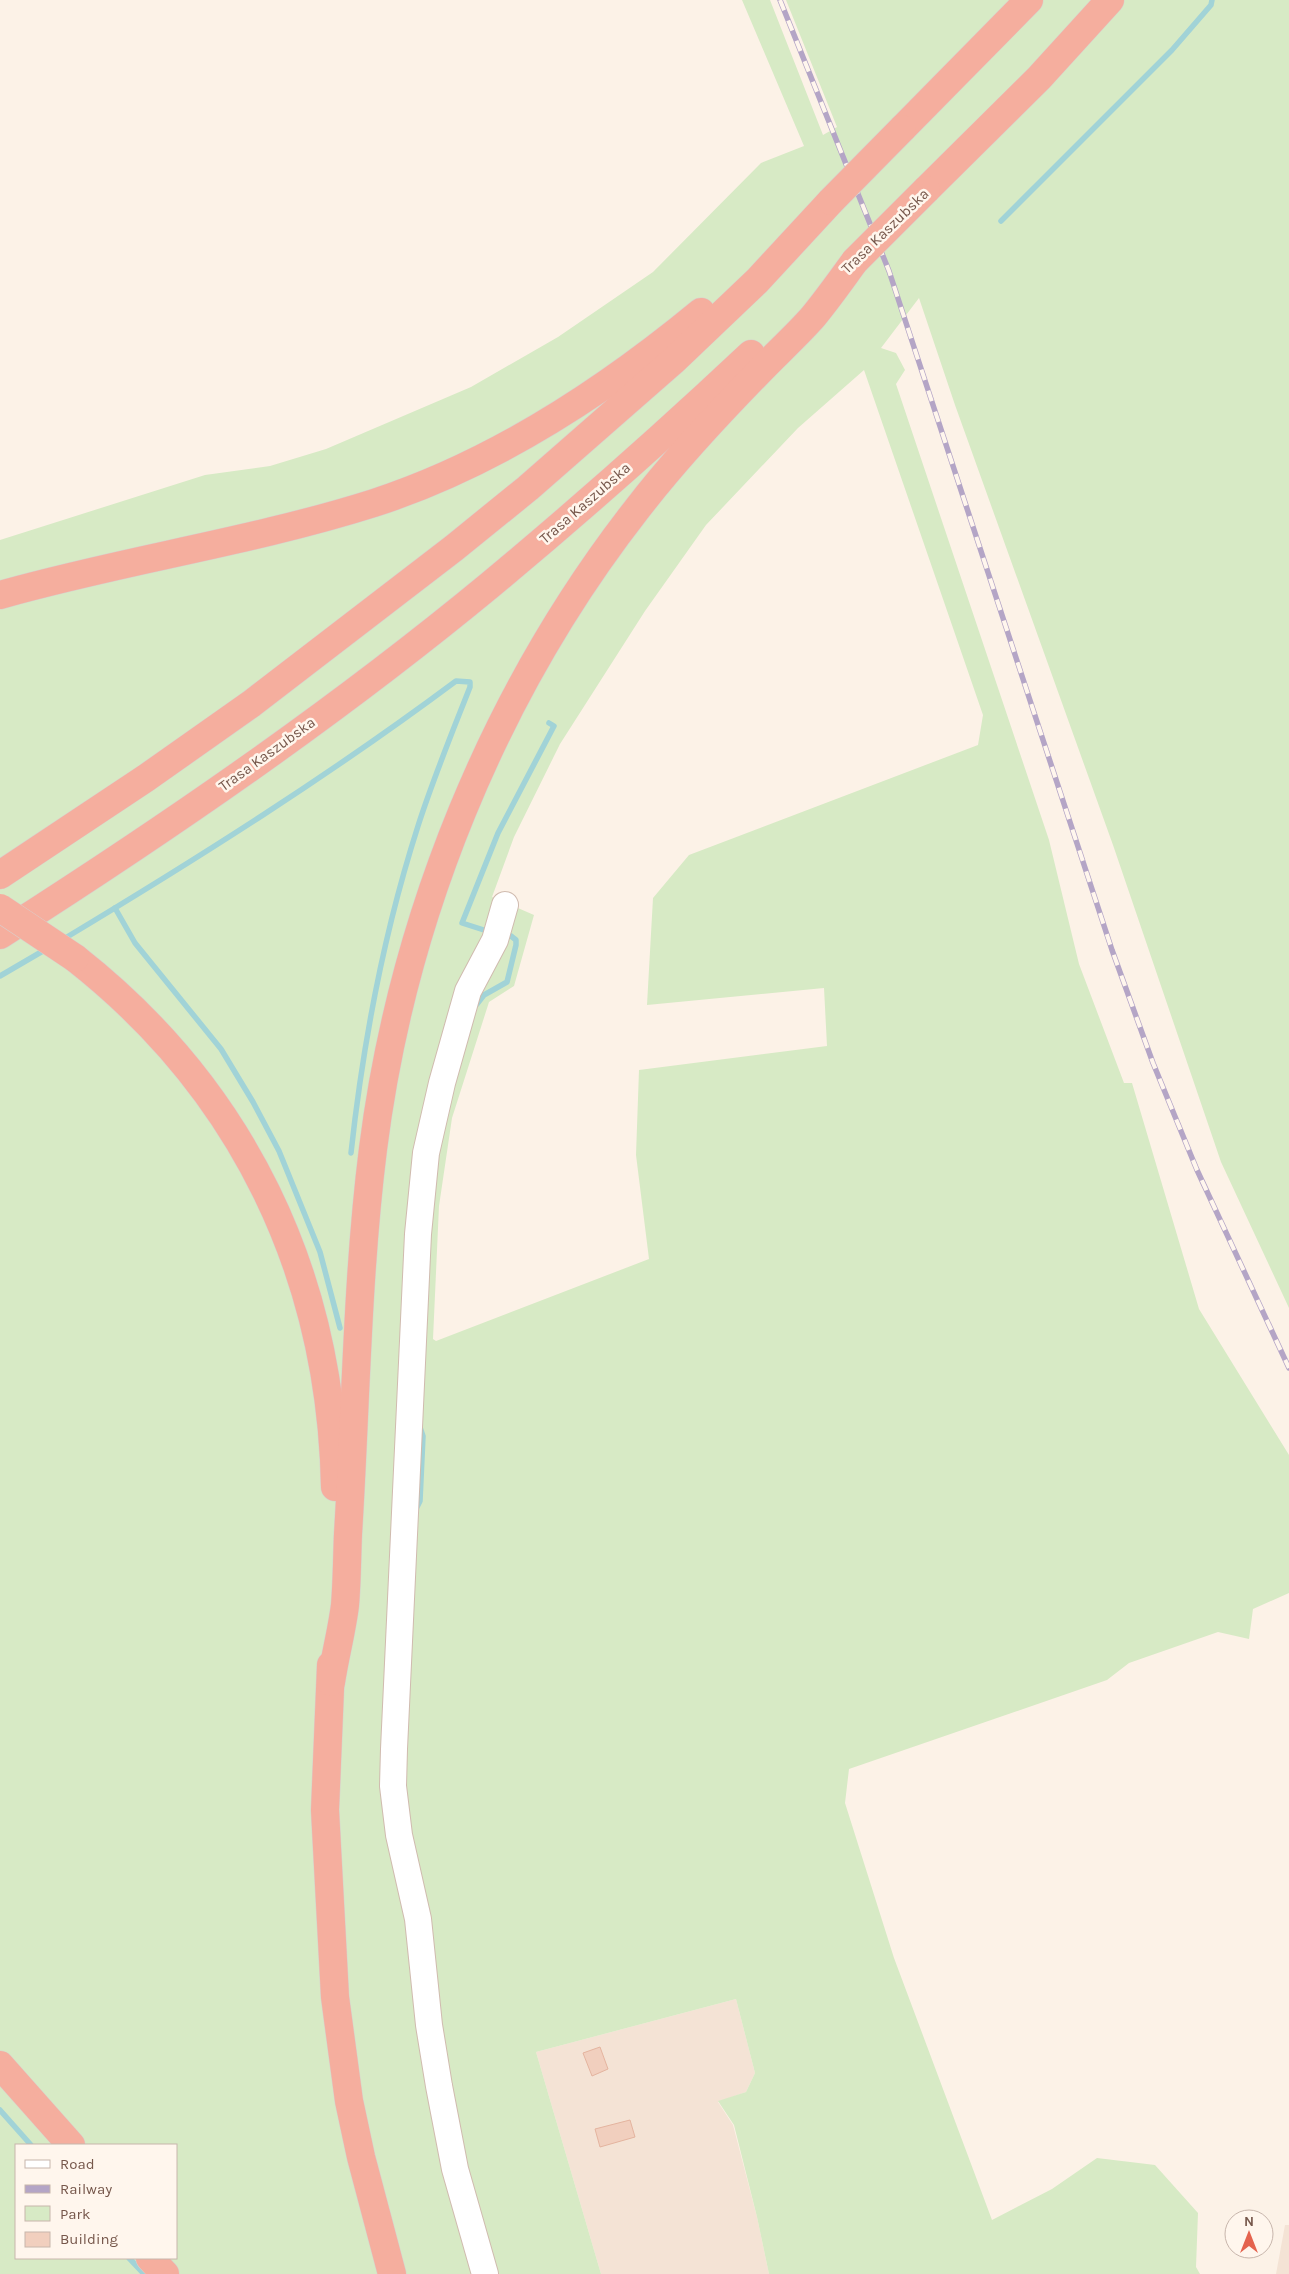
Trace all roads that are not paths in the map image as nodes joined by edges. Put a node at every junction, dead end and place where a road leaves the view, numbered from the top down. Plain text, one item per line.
1 (1029, 0) edge
2 (1110, 0) edge
3 (831, 201) junction
4 (855, 261) junction
5 (0, 595) edge
6 (0, 875) edge
7 (505, 905) dead end
8 (0, 908) edge
9 (0, 935) edge
10 (331, 1682) junction
11 (0, 2065) edge
12 (0, 2087) edge
13 (51, 2144) edge
14 (70, 2144) edge
15 (151, 2259) edge
16 (167, 2259) edge
17 (165, 2274) edge
18 (180, 2274) edge
19 (392, 2274) edge
20 (485, 2274) edge

1 - 3 highway, bridge
2 - 4 highway, Trasa Kaszubska, bridge
3 - 5 highway
3 - 6 highway
4 - 9 highway, Trasa Kaszubska
4 - 10 highway
7 - 20 lane
8 - 10 highway, bridge
10 - 19 highway
11 - 14 highway
12 - 13 highway
15 - 17 highway
16 - 18 highway

